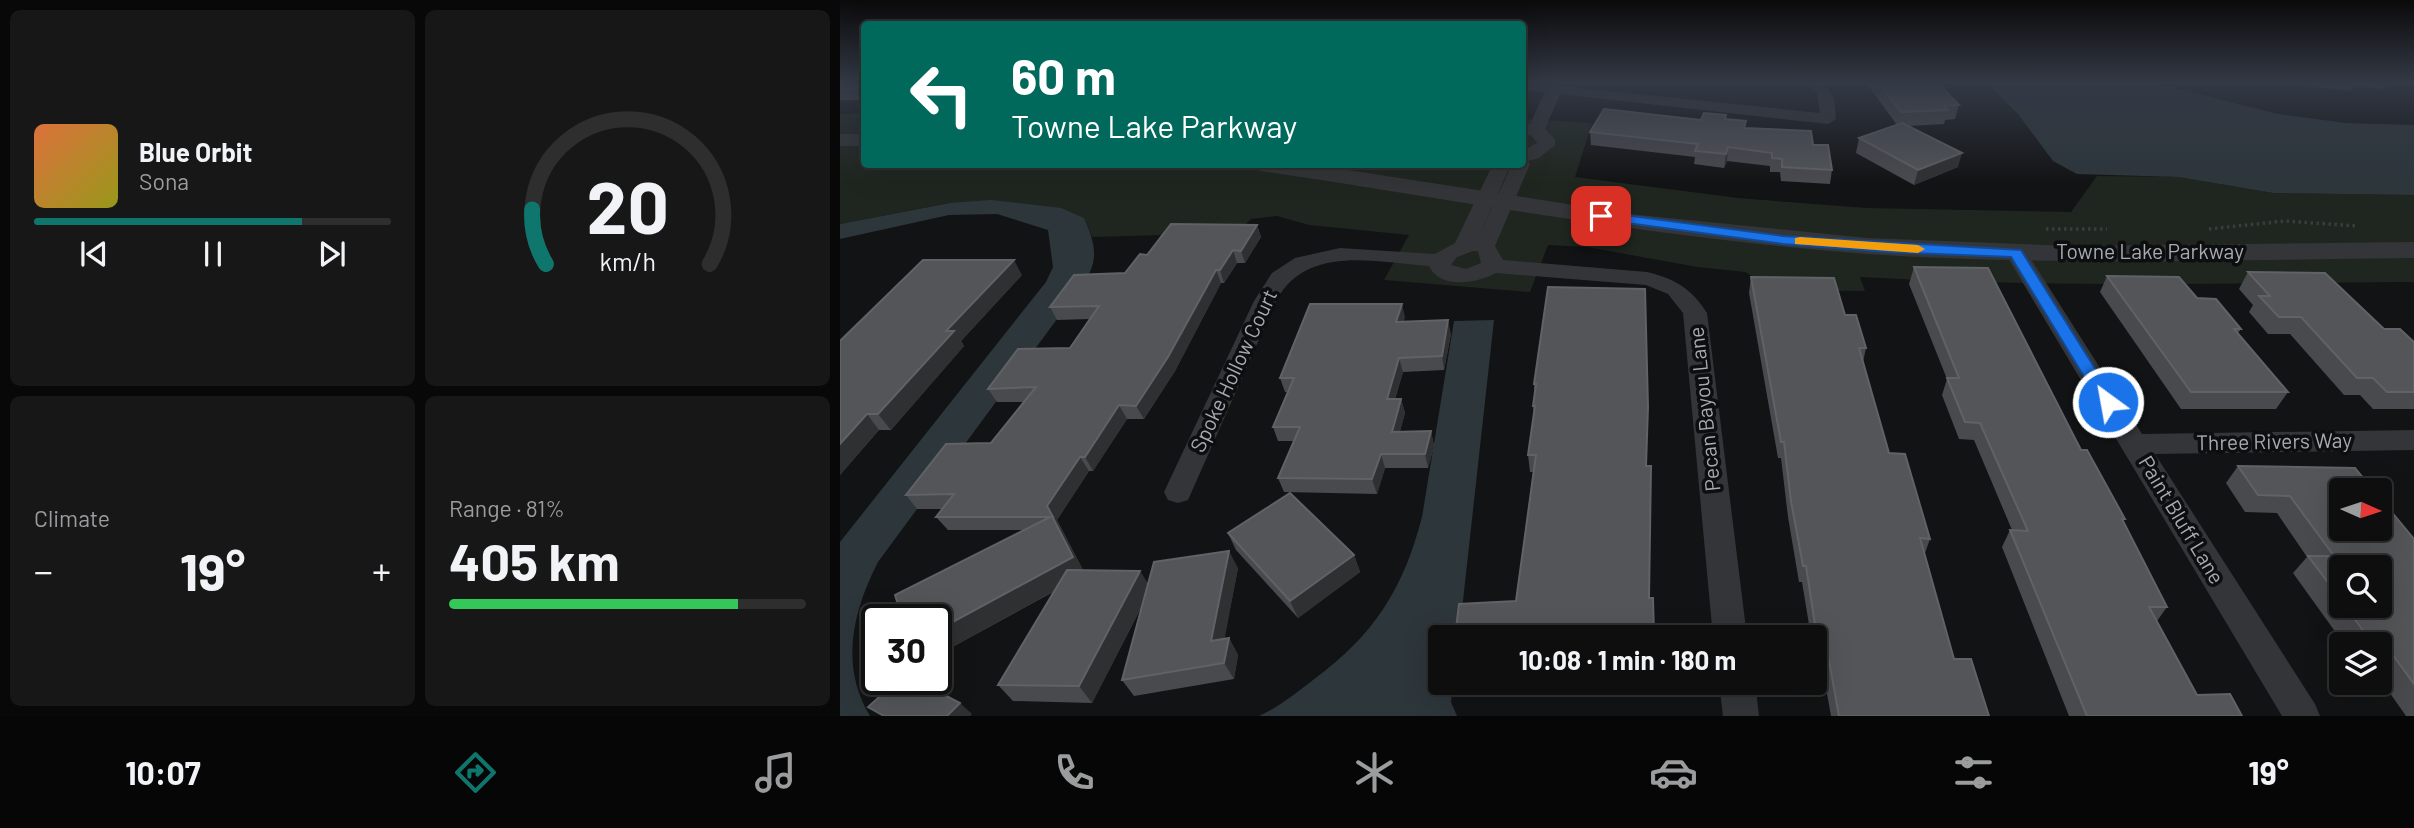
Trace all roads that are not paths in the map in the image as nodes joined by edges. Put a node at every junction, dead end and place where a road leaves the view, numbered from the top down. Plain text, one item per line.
1 (1796, 115) edge
2 (1828, 115) edge
3 (1527, 126) edge
4 (840, 140) edge
5 (861, 140) edge
6 (1526, 158) edge
7 (1286, 168) edge
8 (1501, 168) edge
9 (1517, 168) edge
10 (1495, 201) junction
11 (2414, 250) edge
12 (1480, 253) junction
13 (2016, 253) junction
14 (1440, 261) junction
15 (2414, 440) edge
16 (2134, 444) junction
17 (1178, 492) dead end
18 (1729, 625) edge
19 (1739, 695) edge
20 (1741, 716) edge
21 (2302, 716) edge

1 - 2 street
3 - 6 street
4 - 5 street
7 - 10 street, Towne Lake Parkway
8 - 10 street
9 - 10 street
10 - 12 street
10 - 13 street, Towne Lake Parkway
11 - 13 street, Towne Lake Parkway
12 - 14 street
12 - 14 street
12 - 18 street, Pecan Bayou Lane
13 - 16 street, Paint Bluff Lane
14 - 17 street, Spoke Hollow Court
15 - 16 street, Three Rivers Way
16 - 21 street, Paint Bluff Lane
19 - 20 street

